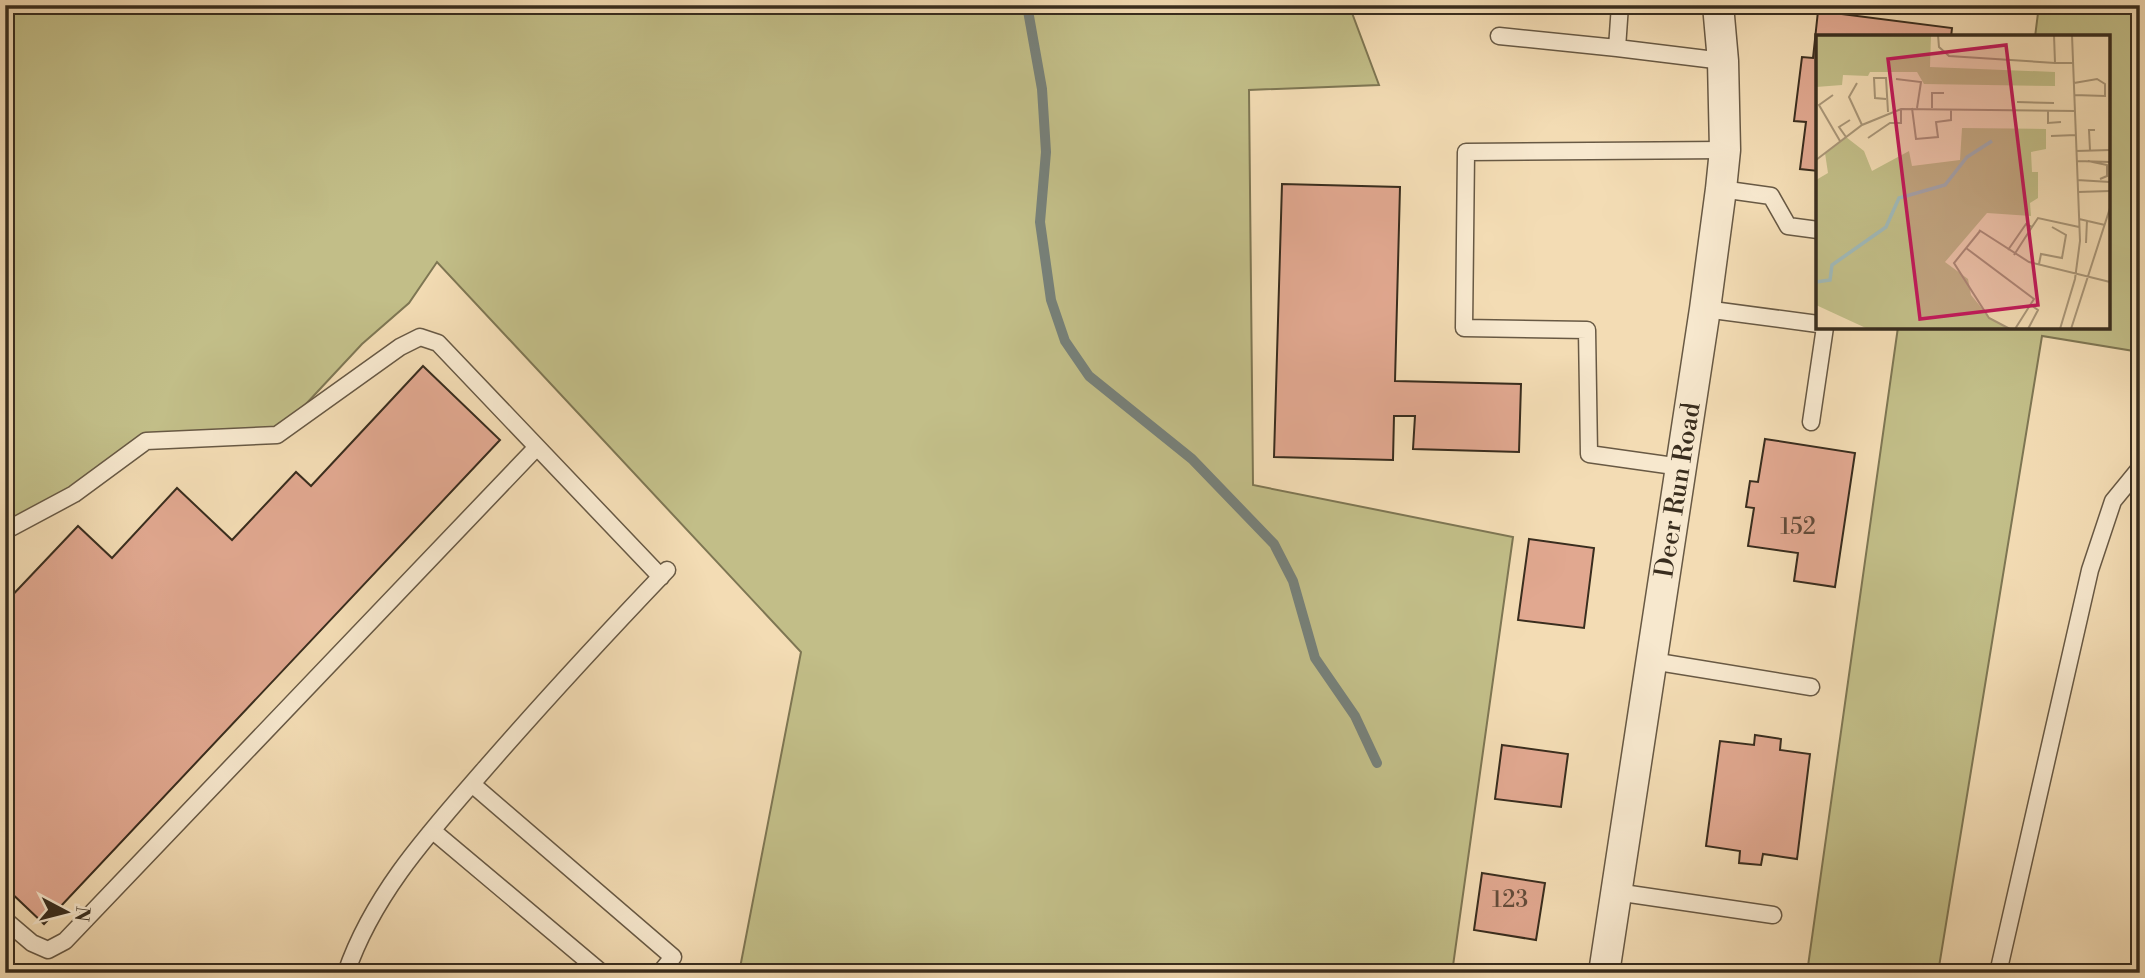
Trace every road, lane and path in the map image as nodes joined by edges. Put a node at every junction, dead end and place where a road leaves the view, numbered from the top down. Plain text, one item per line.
1 (1620, 5) edge
2 (1718, 5) edge
3 (1499, 36) dead end
4 (1617, 48) junction
5 (1723, 61) junction
6 (1725, 150) junction
7 (1721, 189) junction
8 (1816, 230) edge
9 (1705, 309) junction
10 (1816, 324) edge
11 (1825, 329) edge
12 (1811, 422) dead end
13 (537, 447) junction
14 (1681, 467) junction
15 (2140, 468) edge
16 (5, 531) edge
17 (1652, 661) junction
18 (1811, 687) dead end
19 (472, 784) junction
20 (433, 831) junction
21 (1616, 892) junction
22 (1773, 915) dead end
23 (5, 919) edge
24 (346, 973) edge
25 (602, 973) edge
26 (660, 973) edge
27 (1604, 973) edge
28 (1998, 973) edge

1 - 4 lane
2 - 5 street, Deer Run Road
3 - 4 lane
4 - 5 lane
5 - 6 street, Deer Run Road
6 - 7 street, Deer Run Road
6 - 14 lane
7 - 8 lane
7 - 9 street, Deer Run Road
9 - 10 lane
9 - 14 street, Deer Run Road
11 - 12 lane
13 - 16 lane
13 - 19 lane
13 - 23 lane
14 - 17 street, Deer Run Road
15 - 28 lane
17 - 18 lane
17 - 21 street, Deer Run Road
19 - 20 lane
19 - 26 lane
20 - 24 lane
20 - 25 lane
21 - 22 lane
21 - 27 street, Deer Run Road

